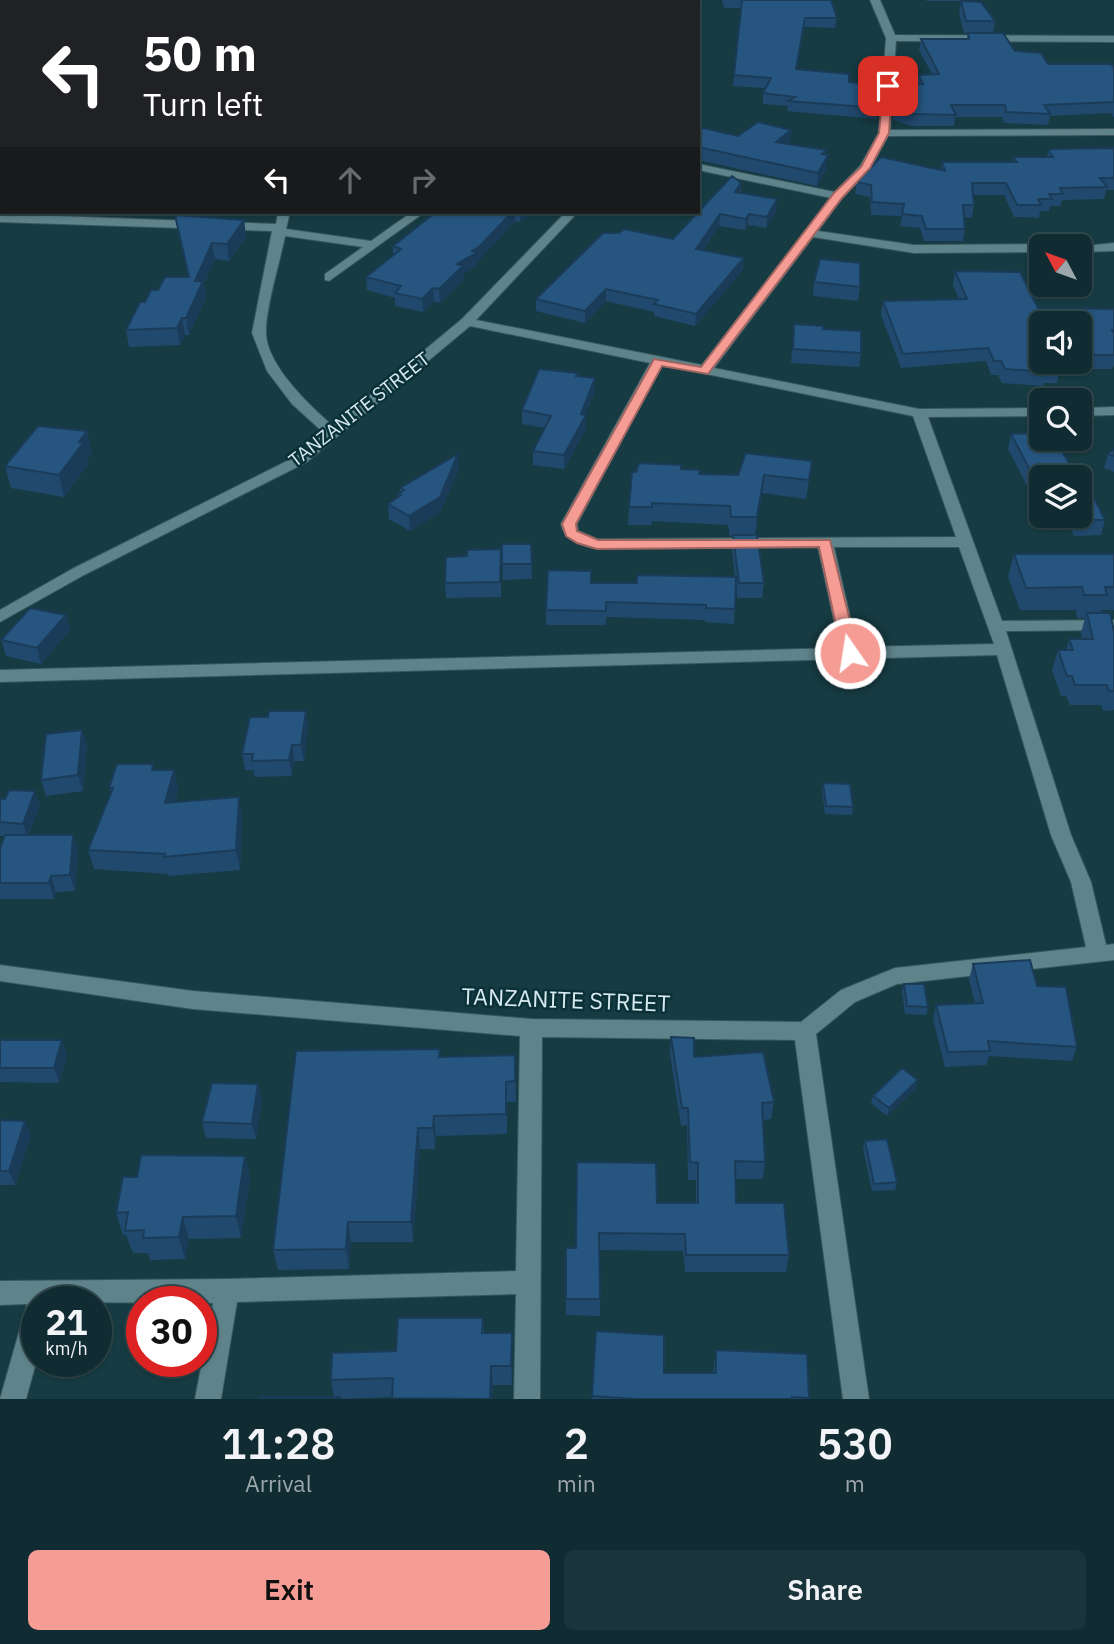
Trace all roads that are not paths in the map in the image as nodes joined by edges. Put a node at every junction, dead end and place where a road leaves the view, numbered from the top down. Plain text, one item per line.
1 (876, 0) edge
2 (891, 38) junction
3 (1114, 39) edge
4 (1114, 132) edge
5 (884, 133) junction
6 (700, 167) edge
7 (838, 195) junction
8 (283, 214) edge
9 (416, 214) edge
10 (570, 214) edge
11 (123, 217) edge
12 (0, 218) edge
13 (279, 230) junction
14 (810, 233) junction
15 (373, 246) junction
16 (1114, 247) edge
17 (1029, 248) edge
18 (1092, 248) edge
19 (329, 277) dead end
20 (467, 322) junction
21 (658, 361) junction
22 (704, 371) junction
23 (1114, 411) edge
24 (1029, 412) edge
25 (1092, 412) edge
26 (919, 413) junction
27 (333, 434) junction
28 (967, 542) junction
29 (825, 543) junction
30 (0, 617) edge
31 (1114, 625) edge
32 (996, 626) junction
33 (1004, 649) junction
34 (850, 653) junction
35 (0, 676) edge
36 (1106, 952) edge
37 (0, 973) edge
38 (531, 1028) junction
39 (805, 1031) junction
40 (529, 1282) junction
41 (227, 1292) junction
42 (0, 1293) edge
43 (21, 1298) edge
44 (112, 1298) edge
45 (21, 1369) edge
46 (13, 1399) edge
47 (208, 1399) edge
48 (527, 1399) edge
49 (856, 1399) edge

1 - 2 street
2 - 3 street
2 - 5 street
4 - 5 street
5 - 7 street
6 - 7 street
7 - 14 street
8 - 13 street
9 - 15 street
10 - 20 street, TANZANITE STREET
11 - 12 street
11 - 13 street
13 - 15 street
13 - 27 street
14 - 17 street
14 - 22 street
15 - 19 street
16 - 18 street
20 - 21 street
20 - 27 street, TANZANITE STREET
21 - 22 street
21 - 29 street
22 - 26 street
23 - 25 street
24 - 26 street
26 - 28 street
27 - 30 street, TANZANITE STREET
28 - 29 street
28 - 32 street
29 - 34 street
31 - 32 street
32 - 33 street
33 - 34 street
33 - 36 street
34 - 35 street
36 - 39 street
37 - 38 street, TANZANITE STREET
38 - 39 street, TANZANITE STREET
38 - 40 street
39 - 49 street
40 - 41 street
40 - 48 street
41 - 44 street
41 - 47 street
42 - 43 street
45 - 46 street

